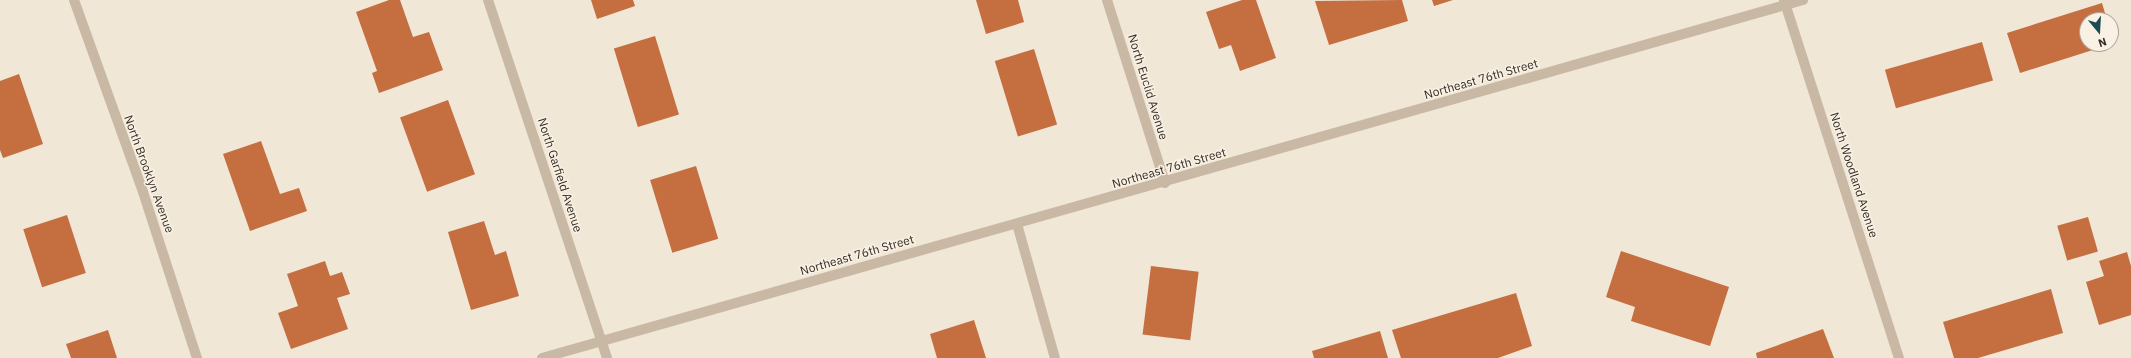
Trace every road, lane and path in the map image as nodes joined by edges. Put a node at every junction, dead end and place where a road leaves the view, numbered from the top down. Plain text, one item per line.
1 (74, 0) edge
2 (488, 0) edge
3 (1108, 0) edge
4 (1803, 0) edge
5 (1786, 2) edge
6 (1165, 183) junction
7 (1017, 224) junction
8 (601, 340) junction
9 (197, 358) edge
10 (542, 358) edge
11 (607, 358) edge
12 (1055, 358) edge
13 (1899, 358) edge

1 - 9 street, North Brooklyn Avenue
2 - 8 street, North Garfield Avenue
3 - 6 street, North Euclid Avenue
4 - 5 street, Northeast 76th Street
5 - 6 street, Northeast 76th Street
5 - 13 street, North Woodland Avenue
6 - 7 street, Northeast 76th Street
7 - 8 street, Northeast 76th Street
7 - 12 street
8 - 10 street, Northeast 76th Street
8 - 11 street, North Garfield Avenue

